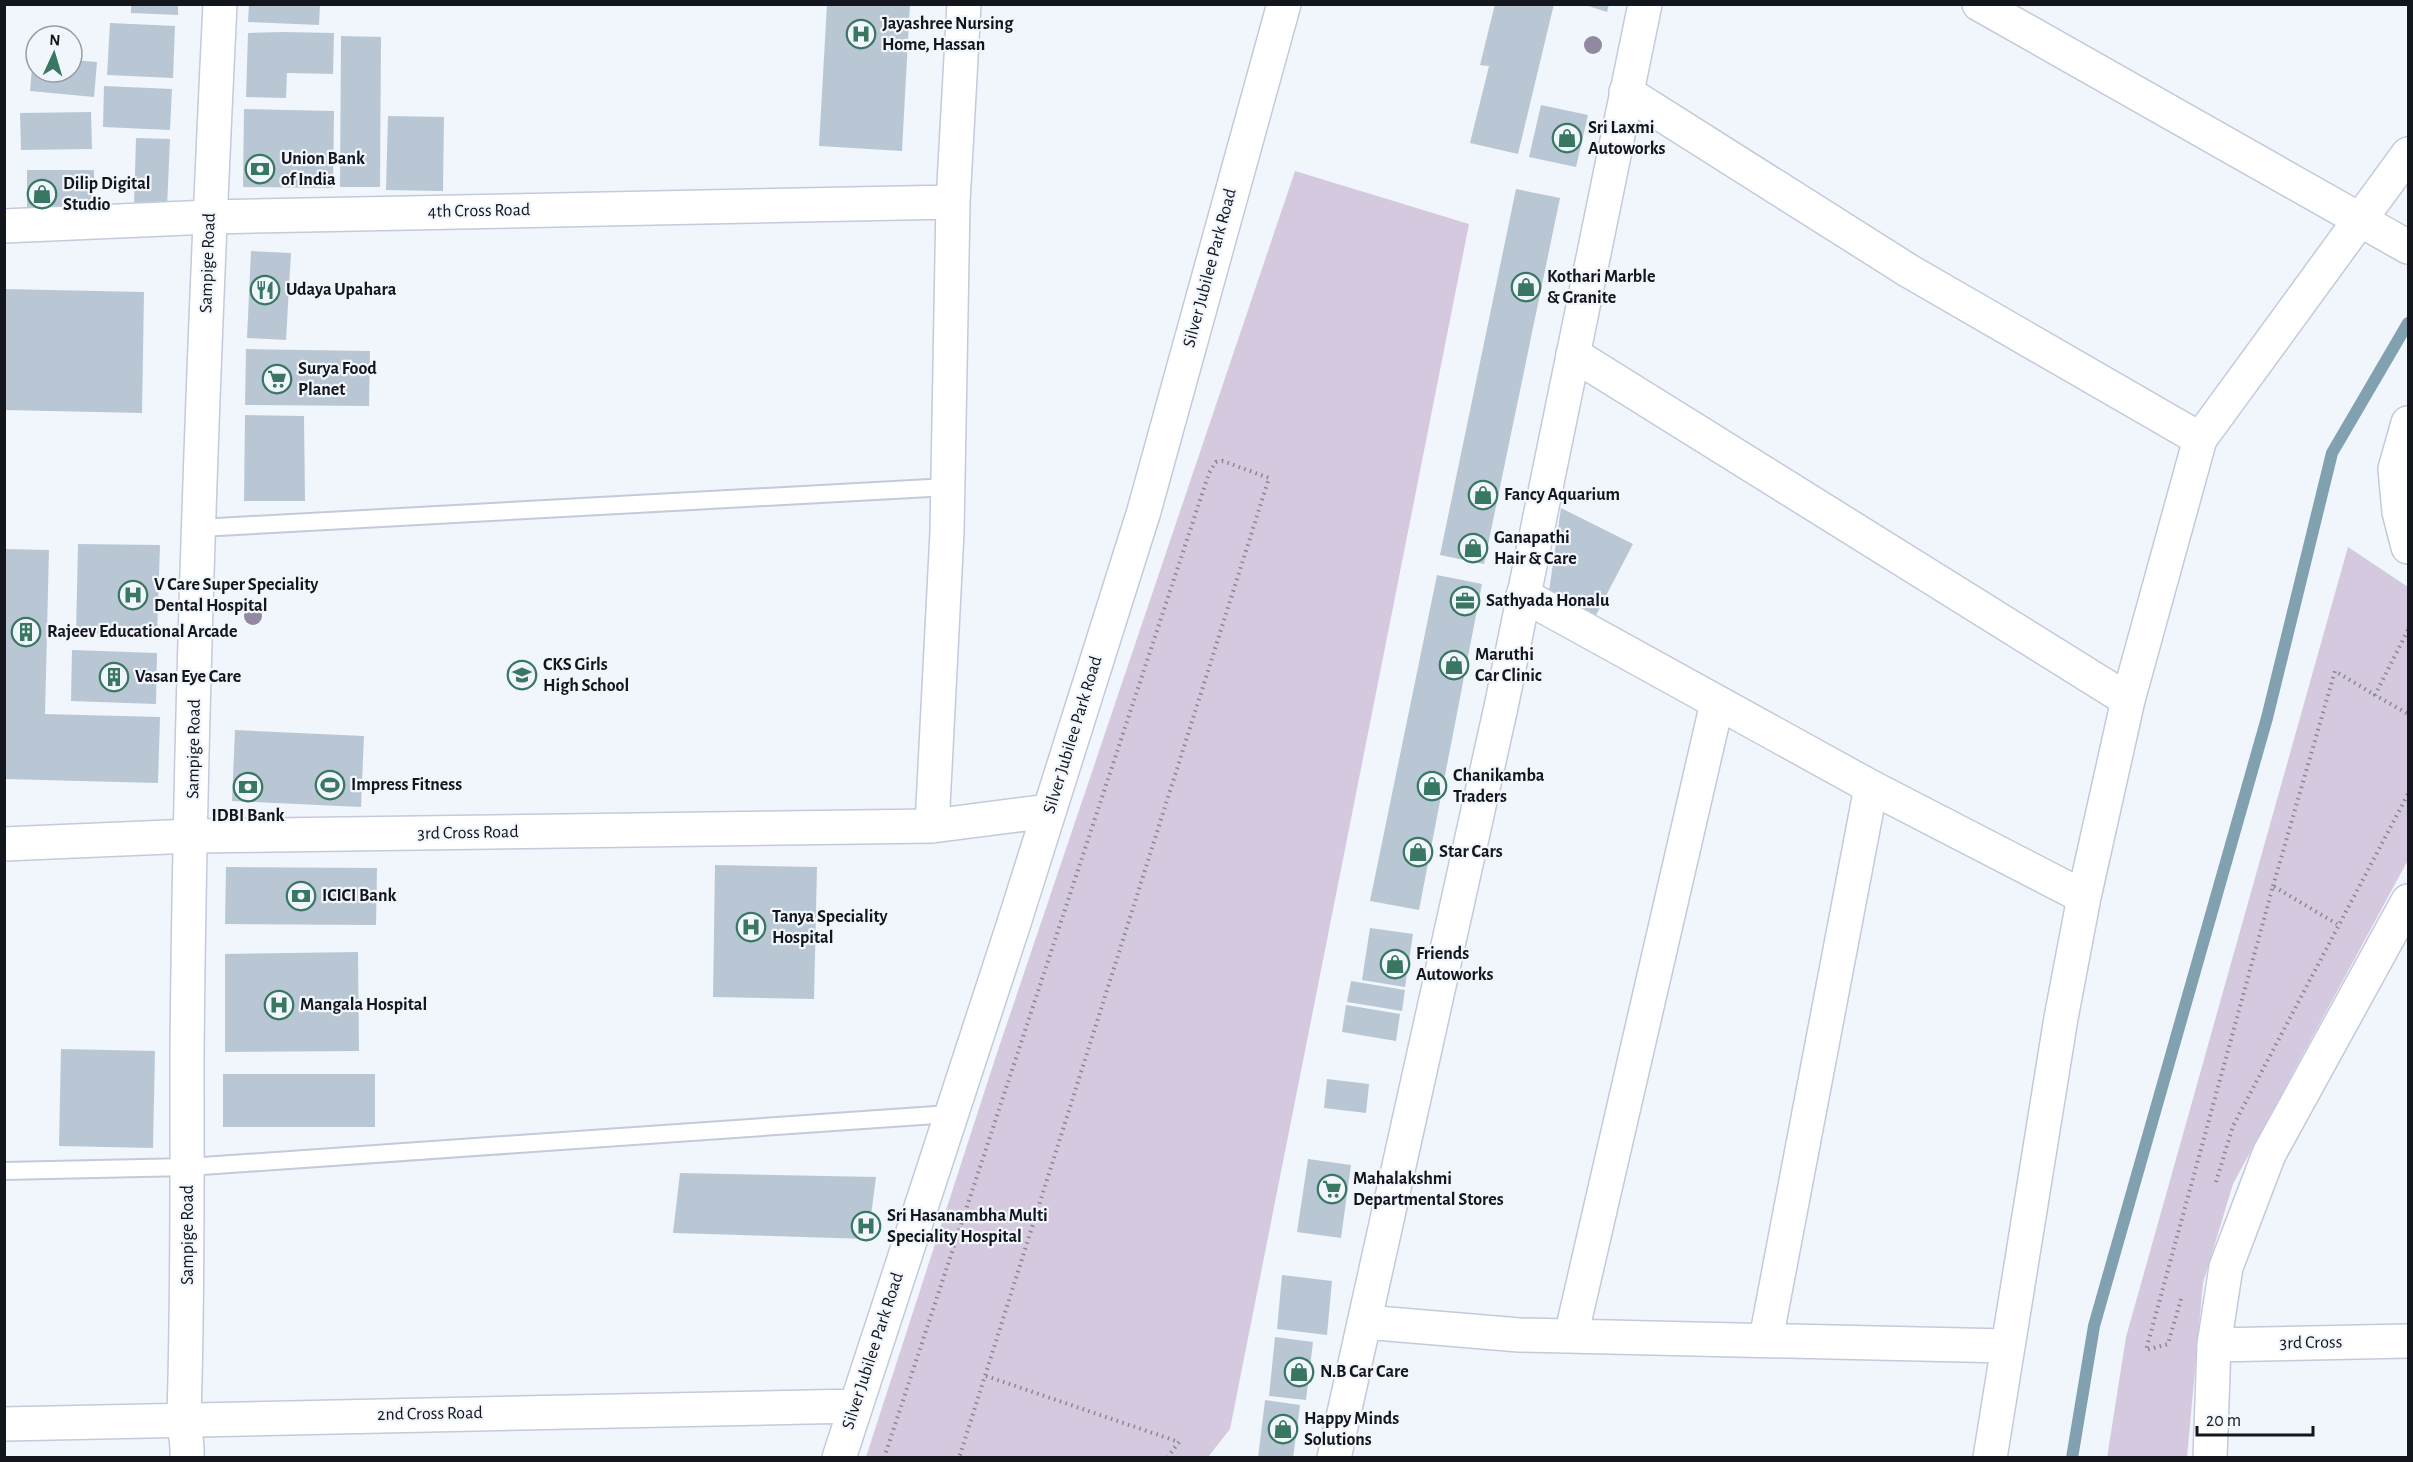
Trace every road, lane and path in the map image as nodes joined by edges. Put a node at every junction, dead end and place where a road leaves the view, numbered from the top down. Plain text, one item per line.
1 (220, 4) edge
2 (964, 4) edge
3 (1284, 4) edge
4 (1645, 4) edge
5 (1979, 4) edge
6 (1626, 92) junction
7 (2409, 154) edge
8 (953, 202) junction
9 (210, 217) junction
10 (2359, 219) junction
11 (4, 226) edge
12 (2398, 241) edge
13 (1573, 354) junction
14 (2409, 423) edge
15 (2200, 439) junction
16 (948, 487) junction
17 (199, 528) junction
18 (2409, 547) edge
19 (1523, 595) junction
20 (2409, 630) edge
21 (2375, 695) junction
22 (2128, 700) junction
23 (1717, 703) junction
24 (2409, 714) edge
25 (1871, 787) junction
26 (2409, 794) edge
27 (1049, 811) junction
28 (932, 826) junction
29 (192, 836) junction
30 (4, 844) edge
31 (2273, 886) junction
32 (2084, 897) junction
33 (2409, 901) edge
34 (2337, 924) junction
35 (950, 1114) junction
36 (188, 1167) junction
37 (4, 1171) edge
38 (2216, 1183) dead end
39 (2182, 1298) dead end
40 (1365, 1322) junction
41 (1571, 1336) junction
42 (1766, 1339) junction
43 (2409, 1341) edge
44 (2214, 1345) junction
45 (2007, 1346) junction
46 (986, 1376) junction
47 (856, 1406) junction
48 (184, 1419) junction
49 (4, 1424) edge
50 (187, 1458) edge
51 (839, 1458) edge
52 (884, 1458) edge
53 (959, 1458) edge
54 (1167, 1458) edge
55 (1334, 1458) edge
56 (1989, 1458) edge
57 (2210, 1458) edge

1 - 9 street, Sampige Road
2 - 8 street
3 - 27 street, Silver Jubilee Park Road
4 - 6 street
5 - 10 street
6 - 13 street
6 - 15 street
7 - 10 street
8 - 9 street, 4th Cross Road
8 - 16 street
9 - 11 street, 4th Cross Road
9 - 17 street, Sampige Road
10 - 12 street
10 - 15 street
13 - 19 street
13 - 22 street
14 - 18 street
15 - 22 street
16 - 17 lane
16 - 28 street
17 - 29 street, Sampige Road
19 - 23 street
19 - 40 street
20 - 21 path
21 - 24 path
21 - 31 path
22 - 32 street
23 - 25 street
23 - 41 street
25 - 32 street
25 - 42 street
26 - 34 path
27 - 28 street, 3rd Cross Road
27 - 35 street, Silver Jubilee Park Road
28 - 29 street, 3rd Cross Road
29 - 30 street, 3rd Cross Road
29 - 36 street, Sampige Road
31 - 34 path
31 - 39 path
32 - 45 street
33 - 44 street
34 - 38 path
35 - 36 lane
35 - 47 street, Silver Jubilee Park Road
36 - 37 lane
36 - 48 street, Sampige Road
40 - 41 street
40 - 55 street
41 - 42 street
42 - 45 street
43 - 44 street, 3rd Cross
44 - 57 street
45 - 56 street
46 - 52 path
46 - 53 path
46 - 54 path
47 - 48 street, 2nd Cross Road
47 - 51 street, Silver Jubilee Park Road
48 - 49 street, 2nd Cross Road
48 - 50 street, Sampige Road

